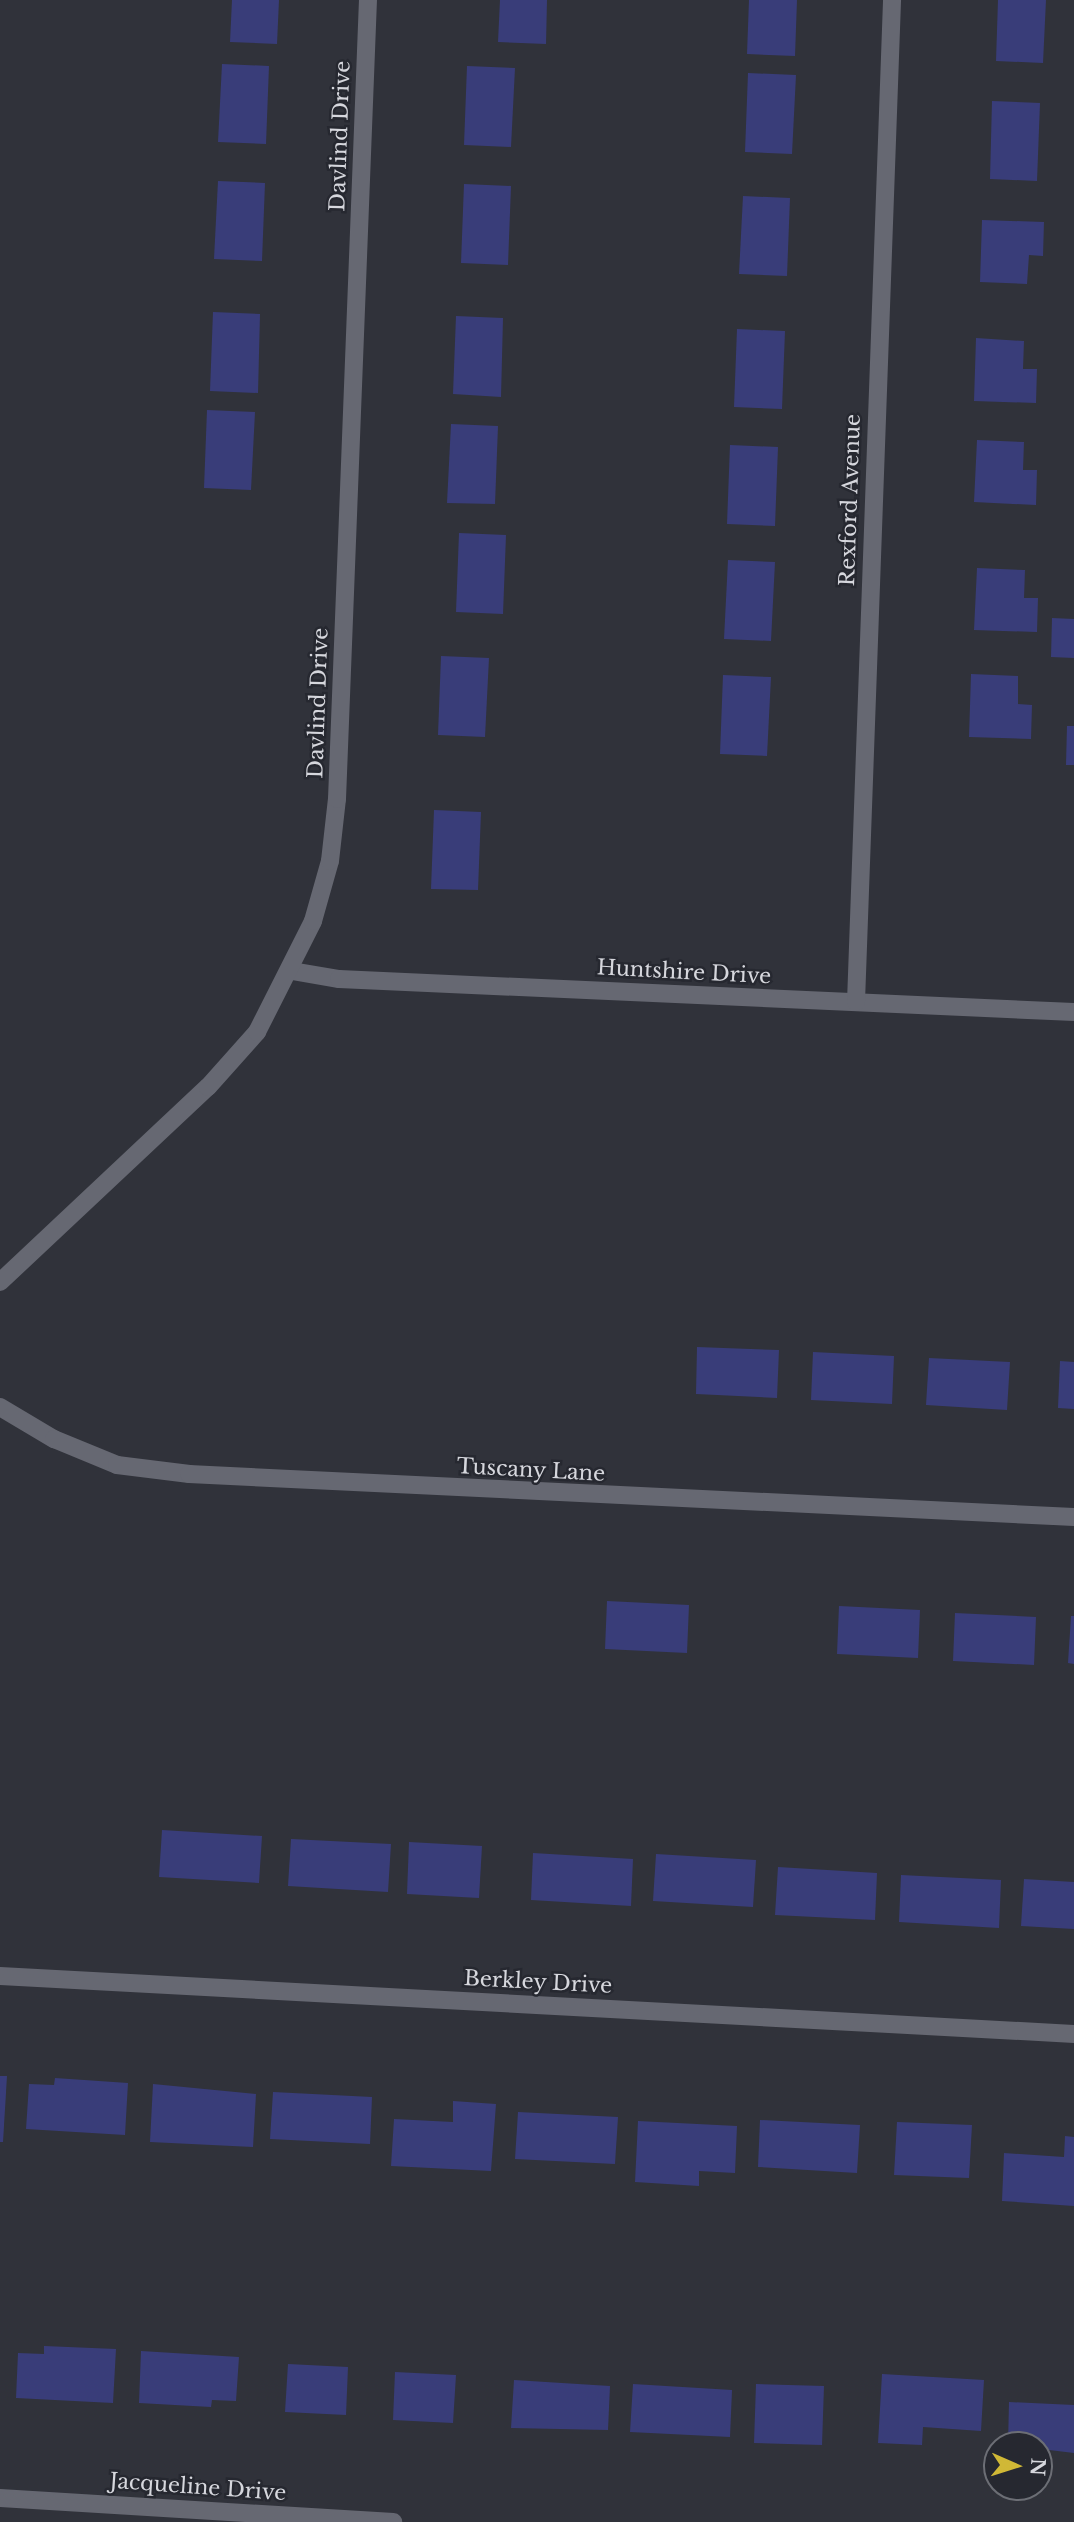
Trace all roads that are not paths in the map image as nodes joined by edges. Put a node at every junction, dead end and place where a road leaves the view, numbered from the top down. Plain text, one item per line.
1 (368, 0) edge
2 (892, 0) edge
3 (292, 971) junction
4 (856, 1002) junction
5 (1074, 1012) edge
6 (0, 1282) edge
7 (0, 1408) edge
8 (1074, 1517) edge
9 (0, 1976) edge
10 (1074, 2034) edge
11 (0, 2498) edge
12 (393, 2522) edge

1 - 3 street, Davlind Drive
2 - 4 street, Rexford Avenue
3 - 4 street, Huntshire Drive
3 - 6 street, Davlind Drive
4 - 5 street, Huntshire Drive
7 - 8 street, Tuscany Lane
9 - 10 street, Berkley Drive
11 - 12 street, Jacqueline Drive

